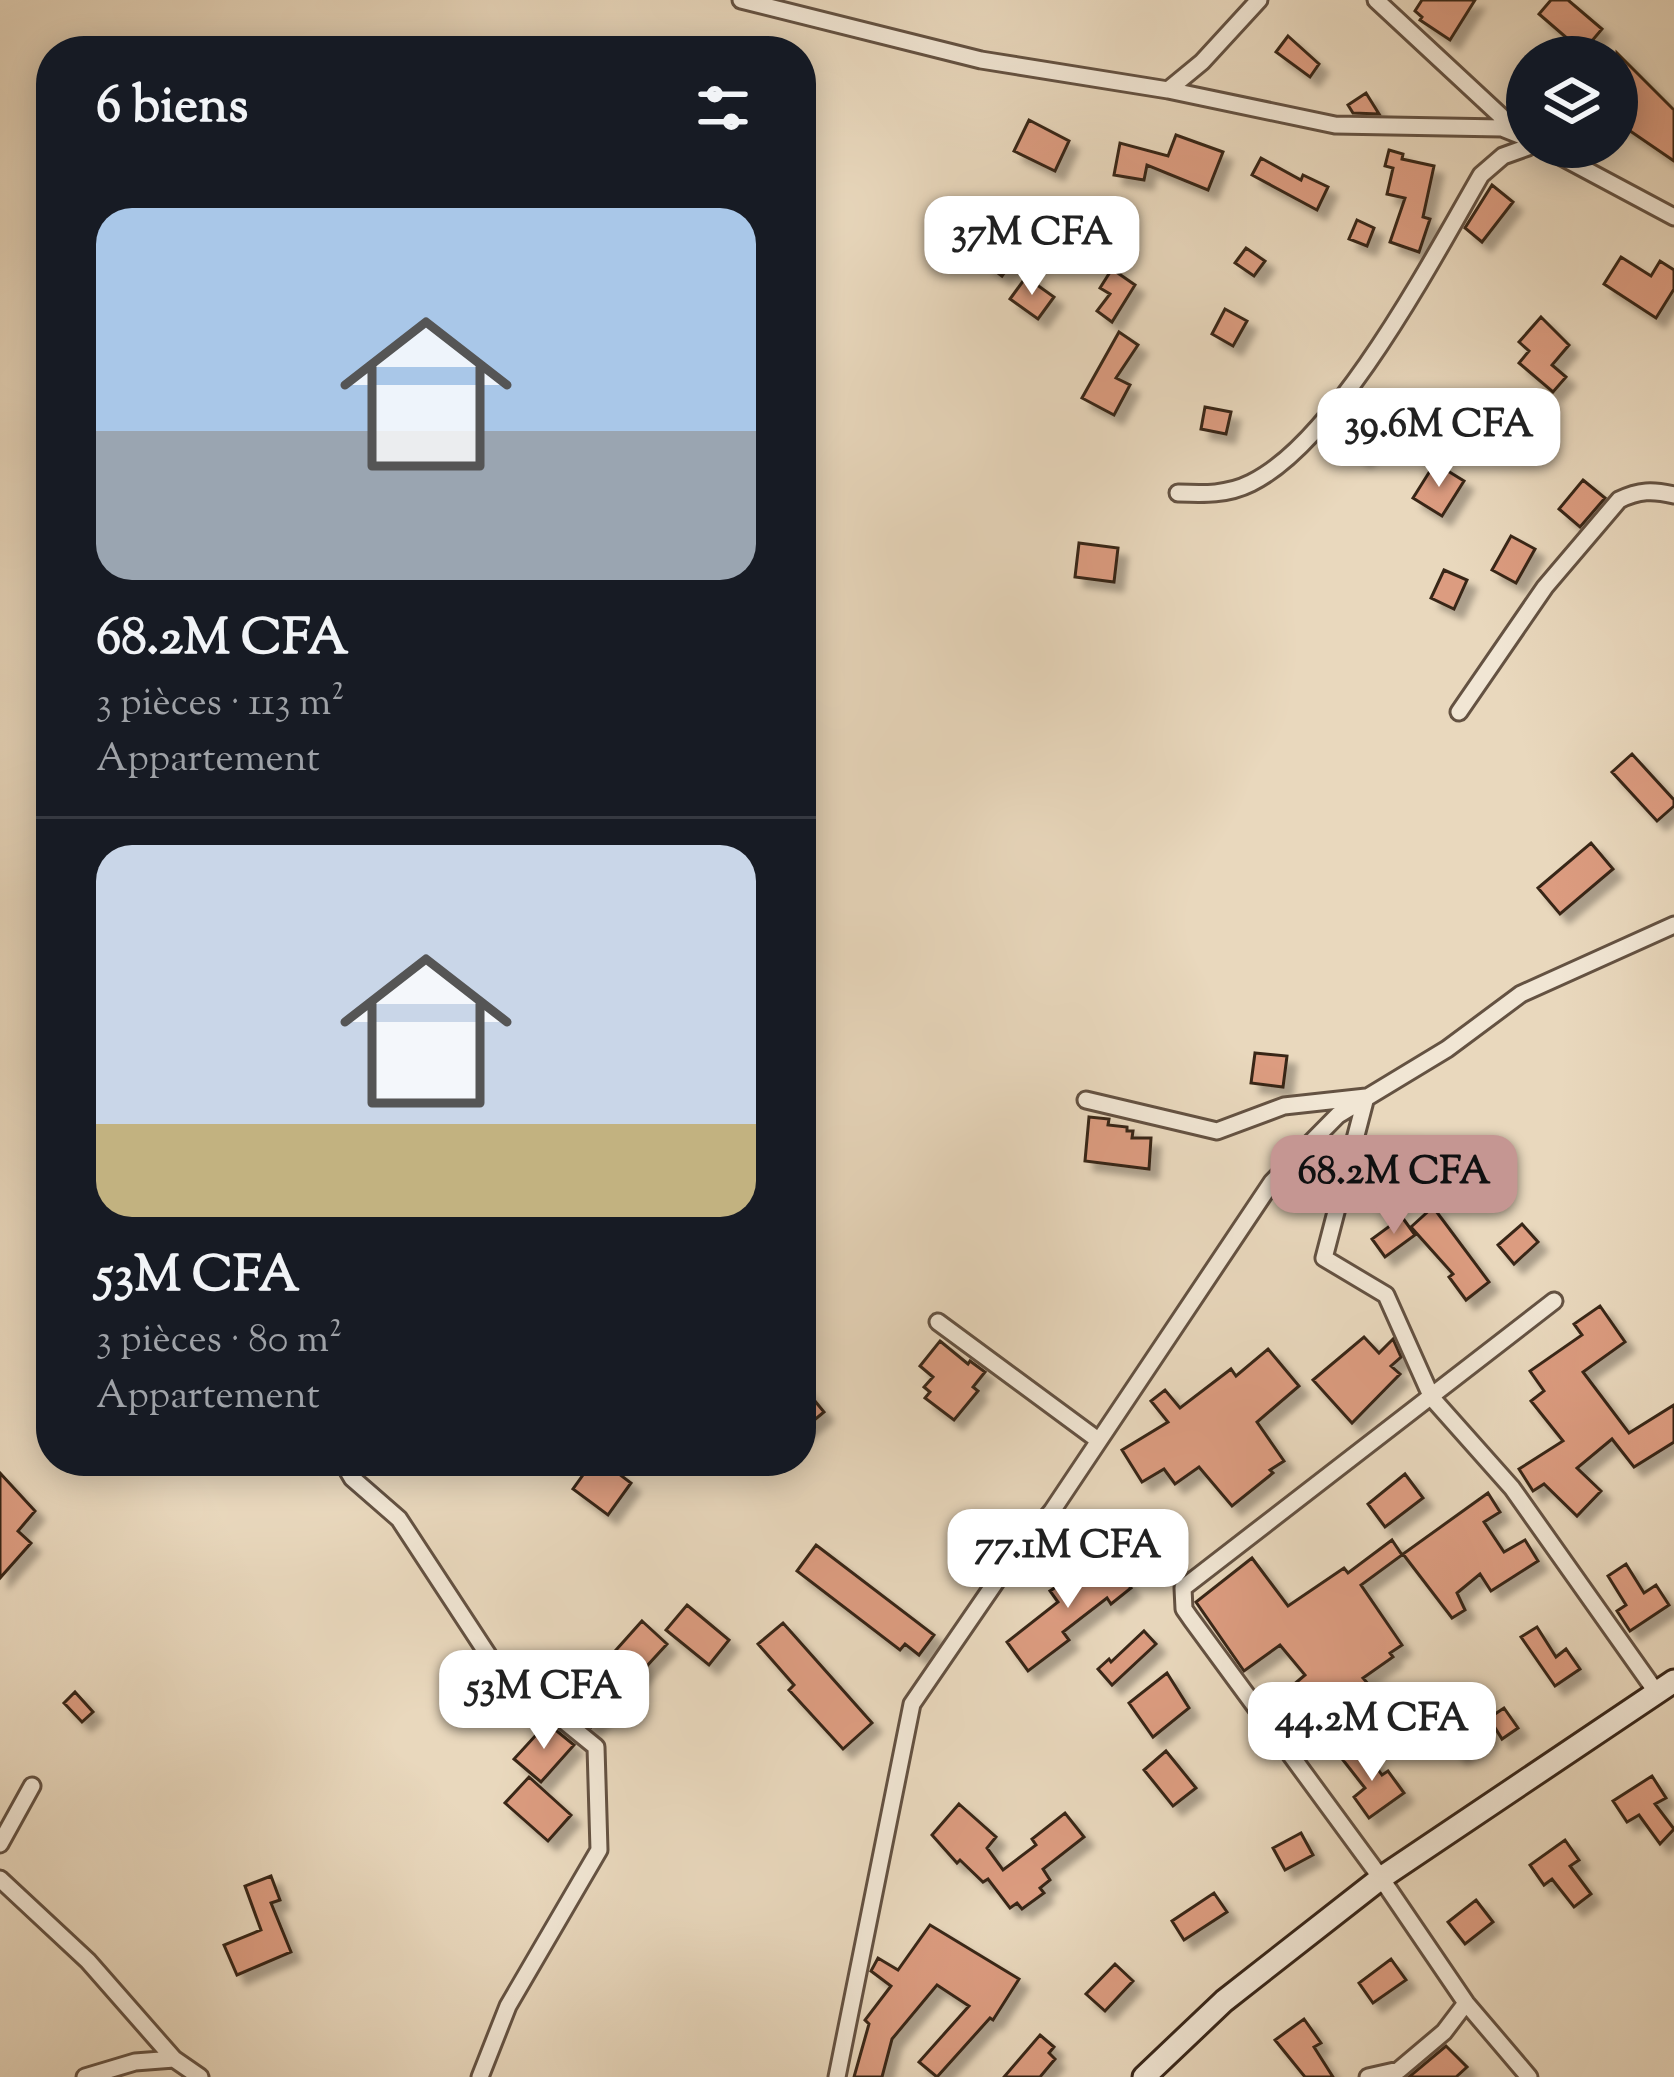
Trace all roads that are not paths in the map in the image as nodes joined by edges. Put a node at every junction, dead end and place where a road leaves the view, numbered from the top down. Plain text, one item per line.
1 (741, 0) edge
2 (1259, 0) edge
3 (1376, 0) edge
4 (1168, 90) junction
5 (1506, 120) edge
6 (1506, 134) edge
7 (1506, 155) edge
8 (1582, 168) edge
9 (1674, 218) edge
10 (1178, 493) dead end
11 (1674, 495) edge
12 (1460, 712) dead end
13 (1674, 925) edge
14 (1366, 1097) junction
15 (1086, 1100) dead end
16 (1554, 1301) dead end
17 (938, 1322) dead end
18 (1432, 1397) junction
19 (1098, 1440) junction
20 (351, 1476) edge
21 (1666, 1687) edge
22 (32, 1786) dead end
23 (0, 1844) edge
24 (1382, 1878) junction
25 (0, 1879) edge
26 (1466, 2003) junction
27 (174, 2059) junction
28 (85, 2077) edge
29 (200, 2077) edge
30 (480, 2077) edge
31 (837, 2077) edge
32 (1144, 2077) edge
33 (1368, 2077) edge
34 (1528, 2077) edge

1 - 4 street
2 - 4 street
3 - 5 street
4 - 6 street
7 - 10 street
8 - 9 street
11 - 12 street
13 - 14 street
14 - 15 street
14 - 18 street
14 - 19 street
16 - 18 street
17 - 19 street
18 - 21 street
18 - 24 street
19 - 31 street
20 - 30 street
21 - 24 main road
22 - 23 street
24 - 26 street
24 - 32 main road
25 - 27 street
26 - 33 street
26 - 34 street
27 - 28 street
27 - 29 street

